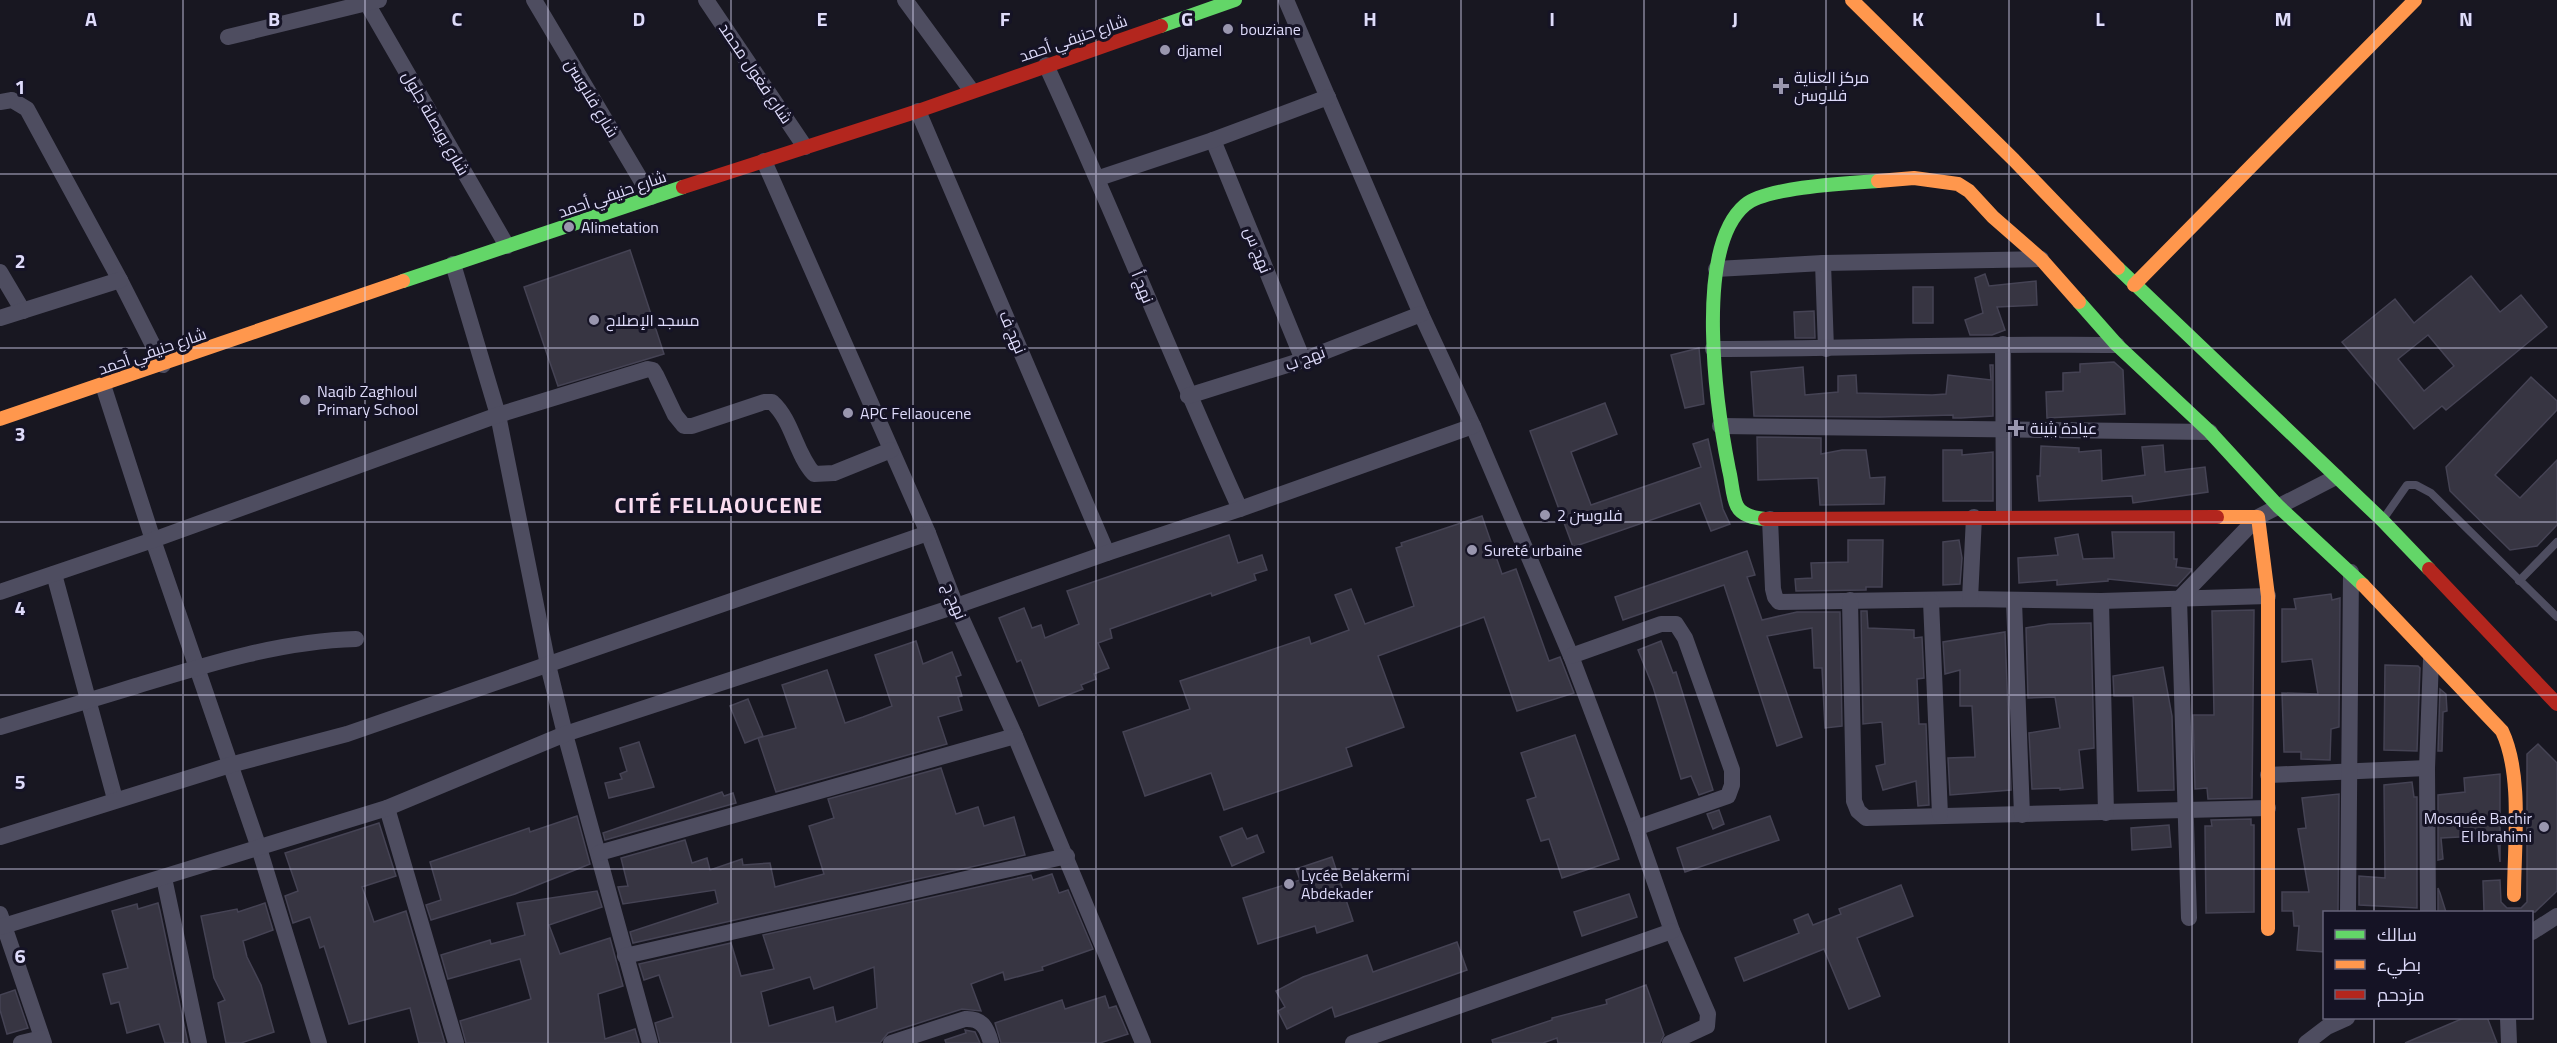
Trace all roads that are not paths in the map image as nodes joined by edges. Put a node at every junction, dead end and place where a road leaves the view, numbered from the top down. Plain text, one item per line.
1 (534, 0) edge
2 (706, 0) edge
3 (905, 0) edge
4 (1235, 0) edge
5 (1286, 0) edge
6 (1852, 0) edge
7 (2415, 0) edge
8 (370, 1) edge
9 (228, 37) dead end
10 (1046, 65) junction
11 (971, 90) junction
12 (1328, 97) junction
13 (0, 102) edge
14 (918, 111) junction
15 (1213, 140) junction
16 (805, 147) junction
17 (764, 161) junction
18 (1099, 178) junction
19 (651, 197) junction
20 (507, 246) junction
21 (2041, 259) junction
22 (1823, 263) junction
23 (453, 264) junction
24 (1716, 268) junction
25 (0, 272) edge
26 (120, 280) junction
27 (2134, 285) junction
28 (23, 311) junction
29 (1421, 314) junction
30 (0, 318) edge
31 (2003, 344) junction
32 (2117, 345) junction
33 (1713, 349) junction
34 (1826, 349) junction
35 (1303, 360) junction
36 (163, 365) junction
37 (103, 385) junction
38 (1188, 396) junction
39 (498, 415) junction
40 (0, 419) edge
41 (1473, 426) junction
42 (1720, 426) junction
43 (2002, 430) junction
44 (2210, 432) junction
45 (891, 450) junction
46 (2336, 477) junction
47 (2278, 506) junction
48 (1240, 509) junction
49 (1974, 517) junction
50 (2004, 517) junction
51 (2258, 517) junction
52 (1770, 519) junction
53 (2382, 520) junction
54 (928, 532) junction
55 (153, 540) junction
56 (2557, 542) edge
57 (1107, 553) junction
58 (2351, 572) junction
59 (54, 574) junction
60 (2519, 581) junction
61 (0, 592) edge
62 (2268, 596) junction
63 (1970, 599) junction
64 (2179, 599) junction
65 (1850, 600) junction
66 (1930, 601) junction
67 (2014, 601) junction
68 (2101, 601) junction
69 (956, 606) junction
70 (2557, 616) edge
71 (356, 639) dead end
72 (1571, 656) junction
73 (2431, 659) junction
74 (548, 665) junction
75 (199, 666) junction
76 (89, 700) junction
77 (2557, 704) edge
78 (0, 727) edge
79 (565, 734) junction
80 (1016, 736) junction
81 (230, 765) junction
82 (2427, 768) junction
83 (2349, 770) junction
84 (2268, 775) junction
85 (115, 799) junction
86 (387, 808) junction
87 (2268, 808) junction
88 (2186, 812) junction
89 (2106, 813) junction
90 (1940, 815) junction
91 (2022, 815) junction
92 (1636, 828) junction
93 (0, 837) edge
94 (259, 848) junction
95 (599, 853) junction
96 (1066, 856) junction
97 (164, 878) junction
98 (2514, 895) dead end
99 (2348, 911) edge
100 (2428, 911) edge
101 (2557, 916) edge
102 (2189, 918) dead end
103 (1, 922) edge
104 (2268, 929) dead end
105 (1672, 931) junction
106 (2533, 931) edge
107 (625, 956) junction
108 (2343, 1019) edge
109 (2508, 1019) edge
110 (1398, 1027) junction
111 (43, 1040) edge
112 (21, 1043) edge
113 (199, 1043) edge
114 (319, 1043) edge
115 (456, 1043) edge
116 (650, 1043) edge
117 (891, 1043) edge
118 (991, 1043) edge
119 (1143, 1043) edge
120 (1353, 1043) edge
121 (1404, 1043) edge
122 (1670, 1043) edge
123 (2306, 1043) edge
124 (2509, 1043) edge

1 - 19 street, شارع فلاوسن
2 - 16 street, شارع فغول محمد
3 - 11 street
4 - 10 street, شارع حنيفي أحمد
5 - 12 street
6 - 27 street
7 - 27 street
8 - 9 street
8 - 20 street, شارع بوبصلة جلول
10 - 11 street, شارع حنيفي أحمد
10 - 18 street, نهج أ
11 - 14 street, شارع حنيفي أحمد
12 - 15 street
12 - 29 street
13 - 26 street
14 - 16 street, شارع حنيفي أحمد
14 - 57 street, نهج ف
15 - 18 street
15 - 35 street, نهج س
16 - 17 street, شارع حنيفي أحمد
17 - 19 street, شارع حنيفي أحمد
17 - 45 street, نهج ج
18 - 38 street, نهج أ
19 - 20 street, شارع حنيفي أحمد
20 - 23 street, شارع حنيفي أحمد
21 - 22 street
21 - 24 street
21 - 32 street
22 - 24 street
22 - 34 street
23 - 36 street, شارع حنيفي أحمد
23 - 39 street
24 - 33 street
25 - 28 street
26 - 28 street
26 - 36 street
27 - 46 street
28 - 30 street
29 - 35 street, نهج ب
29 - 41 street
31 - 32 street
31 - 34 street
31 - 43 street
32 - 44 street
33 - 34 street
33 - 42 street
35 - 38 street, نهج ب
36 - 37 street, شارع حنيفي أحمد
37 - 40 street, شارع حنيفي أحمد
37 - 55 street
38 - 48 street, نهج أ
39 - 45 street
39 - 55 street
39 - 74 street
41 - 48 street
41 - 72 street
42 - 43 street
42 - 52 street
43 - 44 street
43 - 50 street
44 - 47 street
45 - 54 street, نهج ج
46 - 47 street
46 - 53 street
47 - 51 street
47 - 58 street
48 - 57 street
49 - 50 street
49 - 52 street
49 - 63 street
50 - 51 street
51 - 62 street
51 - 64 street
52 - 65 street
53 - 60 lane
53 - 77 street
54 - 69 street, نهج ج
54 - 74 street
55 - 59 street
55 - 75 street
56 - 60 lane
57 - 69 street
58 - 73 street
58 - 83 street
59 - 61 street
59 - 76 street
60 - 70 lane
62 - 64 street
62 - 84 street
63 - 66 street
63 - 67 street
64 - 68 street
64 - 88 street
65 - 66 street
65 - 90 street
66 - 90 street
67 - 68 street
67 - 91 street
68 - 89 street
69 - 79 street
69 - 80 street, نهج ج
71 - 75 street
72 - 92 street
72 - 92 street
73 - 82 street
73 - 98 street
74 - 79 street
74 - 81 street
75 - 76 street
75 - 81 street
76 - 78 street
76 - 85 street
79 - 86 street
79 - 95 street
80 - 95 street
80 - 96 street, نهج ج
81 - 85 street
81 - 94 street
82 - 83 street
82 - 100 street
83 - 84 street
83 - 99 street
84 - 87 street
85 - 93 street
86 - 94 street
86 - 115 street
87 - 88 street
87 - 104 street
88 - 89 street
88 - 102 street
89 - 91 street
90 - 91 street
92 - 105 street
94 - 97 street
94 - 114 street
95 - 107 street
96 - 107 street
96 - 119 street, نهج ج
97 - 103 street
97 - 113 street
101 - 106 street
103 - 111 street
105 - 110 street
105 - 122 street
107 - 116 street
108 - 123 street
109 - 124 street
110 - 120 street
110 - 121 street
111 - 112 street
117 - 118 street

